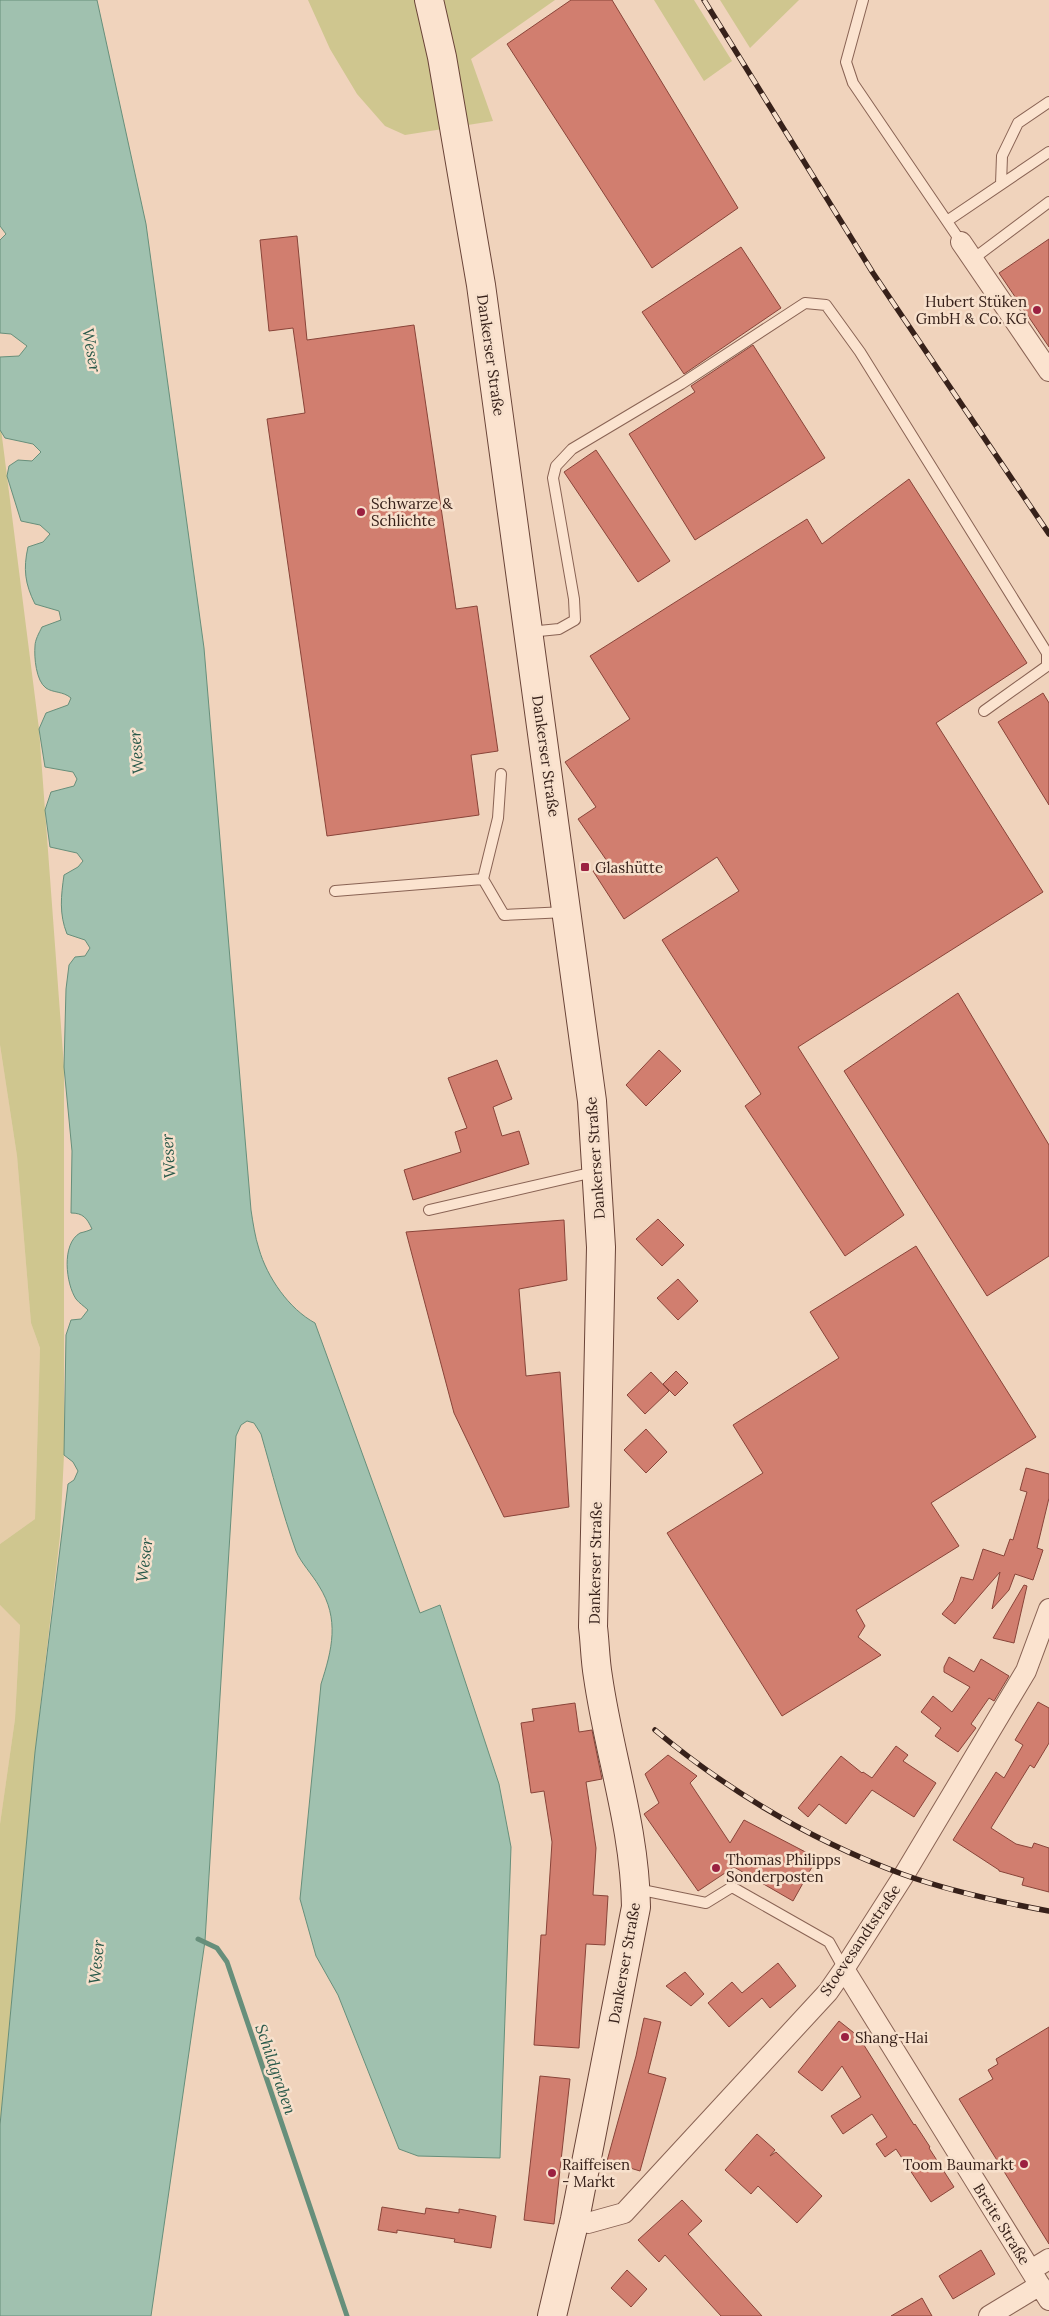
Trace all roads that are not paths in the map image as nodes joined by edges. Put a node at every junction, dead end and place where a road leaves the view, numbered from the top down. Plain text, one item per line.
1 (429, 0) edge
2 (863, 0) edge
3 (1049, 102) edge
4 (1049, 152) edge
5 (1001, 184) junction
6 (1049, 202) edge
7 (947, 221) junction
8 (962, 242) joint
9 (973, 260) junction
10 (1049, 371) edge
11 (528, 632) junction
12 (984, 711) dead end
13 (500, 774) dead end
14 (482, 879) junction
15 (335, 891) dead end
16 (567, 912) junction
17 (598, 1171) junction
18 (429, 1210) dead end
19 (1049, 1609) edge
20 (636, 1889) junction
21 (844, 1970) junction
22 (575, 2219) junction
23 (1049, 2259) edge
24 (1040, 2285) edge
25 (552, 2316) edge
26 (989, 2316) edge

1 - 11 main road, Dankerser Straße
2 - 7 lane
3 - 5 lane
4 - 5 lane
5 - 7 lane
6 - 9 lane
7 - 8 lane
8 - 9 street
9 - 10 street
11 - 12 lane
11 - 16 main road, Dankerser Straße
13 - 14 lane
14 - 15 lane
14 - 16 lane
16 - 17 main road, Dankerser Straße
17 - 18 lane
17 - 20 main road, Dankerser Straße
19 - 21 street, Stoevesandtstraße
20 - 21 lane
20 - 22 main road, Dankerser Straße
21 - 22 street, Stoevesandtstraße
21 - 24 street, Breite Straße
22 - 25 main road, Dankerser Straße
23 - 24 street
24 - 26 street

